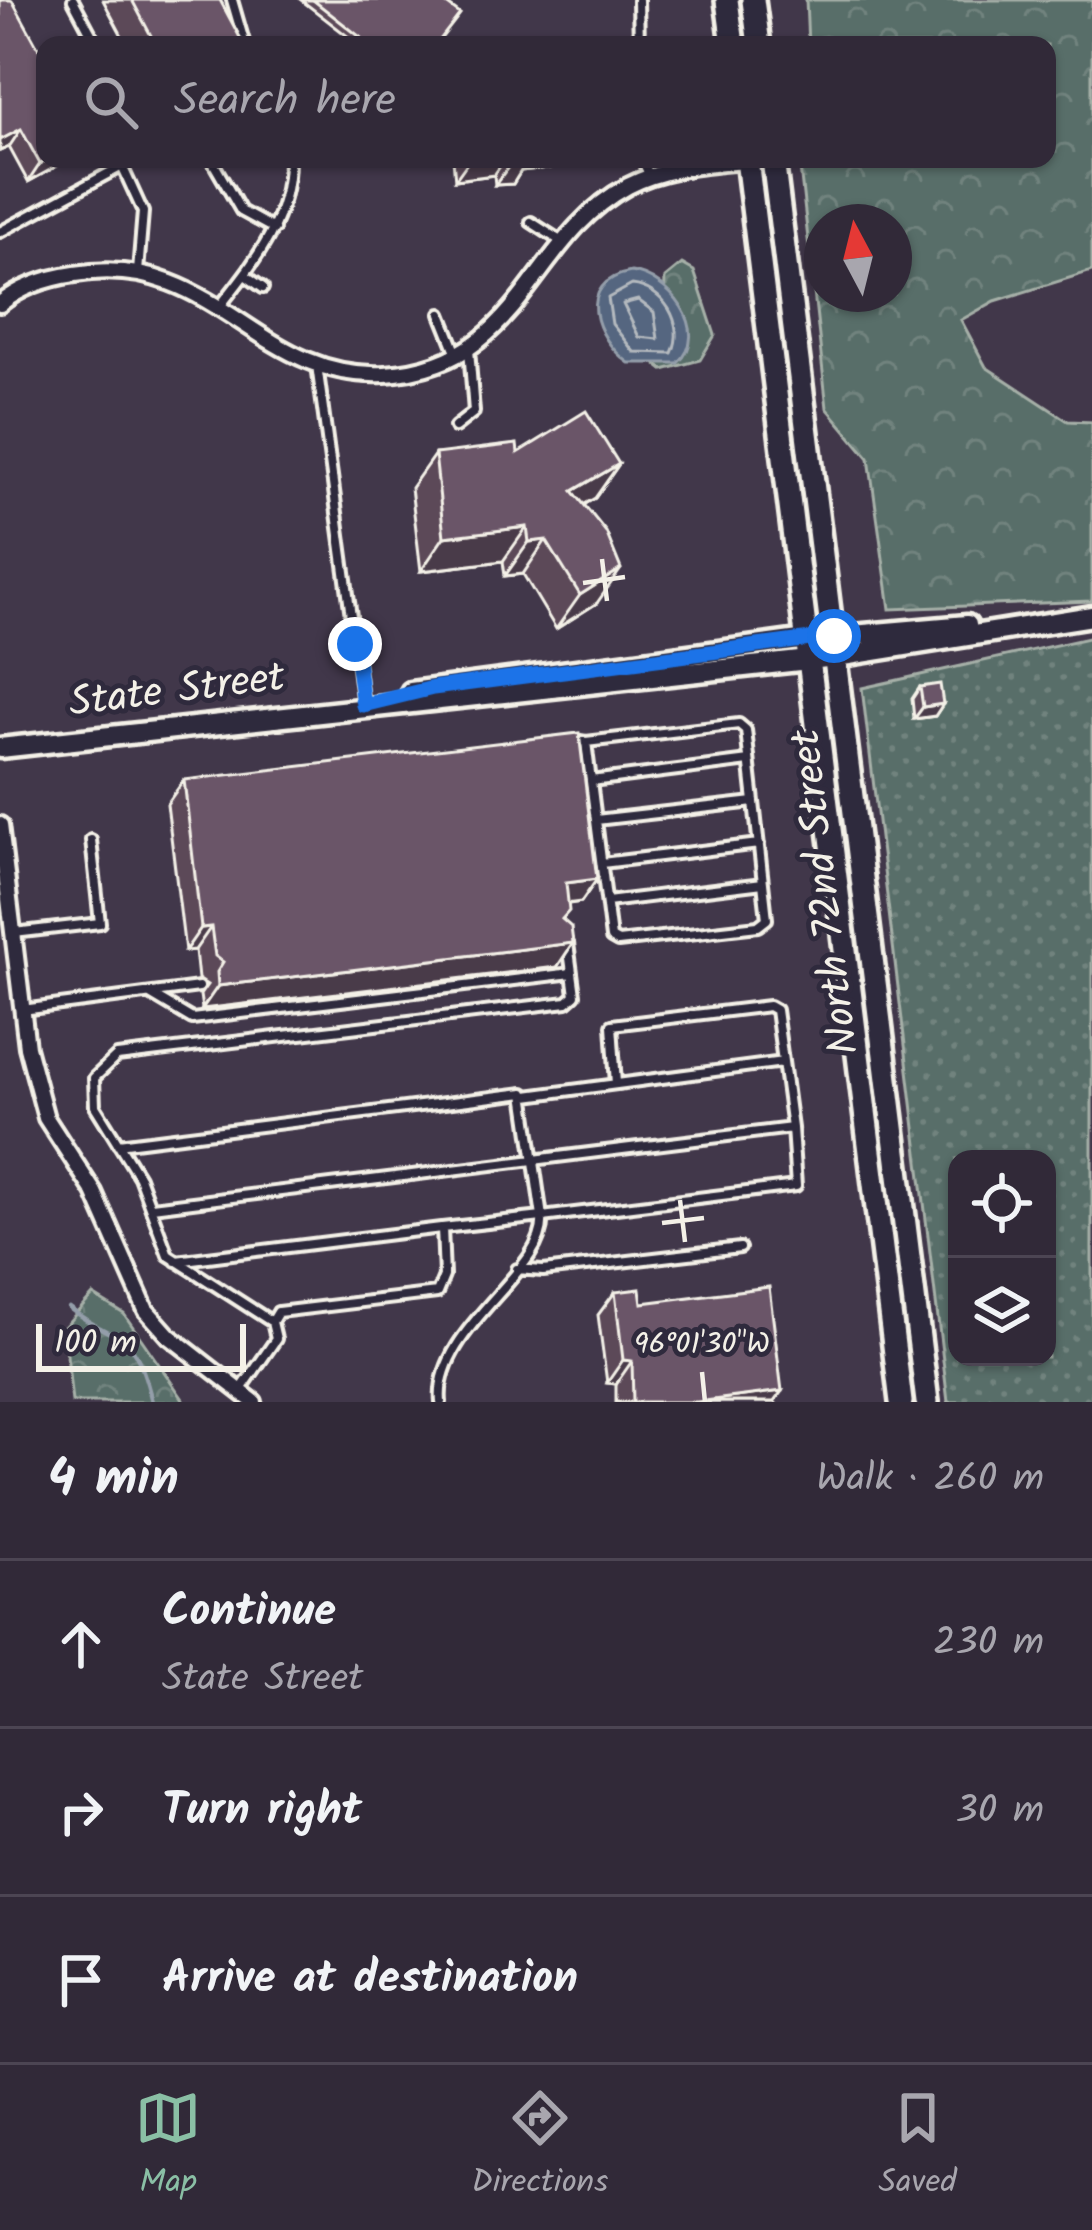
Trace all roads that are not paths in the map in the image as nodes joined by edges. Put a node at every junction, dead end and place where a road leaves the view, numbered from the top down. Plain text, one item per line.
1 (73, 0) edge
2 (232, 0) edge
3 (638, 0) edge
4 (728, 0) edge
5 (753, 0) edge
6 (92, 36) edge
7 (242, 36) edge
8 (639, 36) edge
9 (732, 36) edge
10 (758, 36) edge
11 (112, 168) edge
12 (125, 168) edge
13 (216, 168) edge
14 (288, 168) edge
15 (646, 168) edge
16 (707, 168) edge
17 (759, 168) edge
18 (759, 168) edge
19 (650, 177) junction
20 (531, 222) dead end
21 (274, 230) junction
22 (0, 232) edge
23 (562, 242) junction
24 (138, 272) junction
25 (245, 274) junction
26 (263, 288) dead end
27 (0, 304) edge
28 (220, 306) junction
29 (441, 314) dead end
30 (463, 351) junction
31 (316, 365) junction
32 (455, 427) dead end
33 (1092, 616) edge
34 (835, 647) junction
35 (808, 650) junction
36 (363, 705) junction
37 (0, 748) edge
38 (749, 761) junction
39 (591, 781) junction
40 (754, 802) junction
41 (596, 820) junction
42 (0, 825) edge
43 (91, 839) dead end
44 (759, 844) junction
45 (602, 863) junction
46 (763, 883) junction
47 (607, 902) junction
48 (13, 934) junction
49 (554, 942) edge
50 (572, 973) junction
51 (200, 987) dead end
52 (150, 994) junction
53 (22, 1010) junction
54 (783, 1062) junction
55 (616, 1084) junction
56 (526, 1096) junction
57 (792, 1128) junction
58 (118, 1144) junction
59 (534, 1161) junction
60 (152, 1207) junction
61 (542, 1217) junction
62 (442, 1228) junction
63 (740, 1248) dead end
64 (174, 1261) junction
65 (518, 1269) junction
66 (272, 1322) junction
67 (240, 1390) junction
68 (254, 1402) edge
69 (441, 1402) edge
70 (901, 1402) edge
71 (927, 1402) edge

1 - 6 lane
2 - 7 lane
3 - 8 lane
4 - 9 main road
5 - 10 main road
11 - 22 lane
12 - 24 lane
13 - 21 lane
14 - 21 lane
15 - 19 lane
16 - 19 street
17 - 34 main road, North 72nd Street
18 - 35 main road, North 72nd Street
19 - 23 street
20 - 23 lane
21 - 25 lane
23 - 30 street
24 - 27 street
24 - 28 street
25 - 26 lane
25 - 28 lane
28 - 31 street
29 - 30 lane
30 - 31 street
30 - 32 lane
31 - 36 lane
33 - 34 street, State Street
34 - 35 street, State Street
34 - 71 main road, North 72nd Street
35 - 36 street, State Street
35 - 70 main road, North 72nd Street
36 - 37 street, State Street
38 - 39 lane
38 - 39 lane
38 - 40 lane
39 - 41 lane
40 - 41 lane
40 - 44 lane
41 - 45 lane
42 - 48 street
43 - 48 lane
44 - 45 lane
44 - 46 lane
45 - 47 lane
46 - 47 lane
46 - 47 lane
48 - 53 street
49 - 50 lane
50 - 52 lane
50 - 58 lane
51 - 52 lane
52 - 53 lane
53 - 67 street
54 - 55 lane
54 - 55 lane
54 - 57 lane
55 - 56 lane
56 - 58 lane
56 - 59 lane
57 - 59 lane
57 - 61 lane
58 - 60 lane
59 - 60 lane
59 - 61 lane
60 - 64 lane
61 - 62 lane
61 - 65 lane
62 - 64 lane
62 - 66 lane
63 - 65 lane
64 - 66 lane
65 - 69 lane
66 - 67 lane
67 - 68 street

